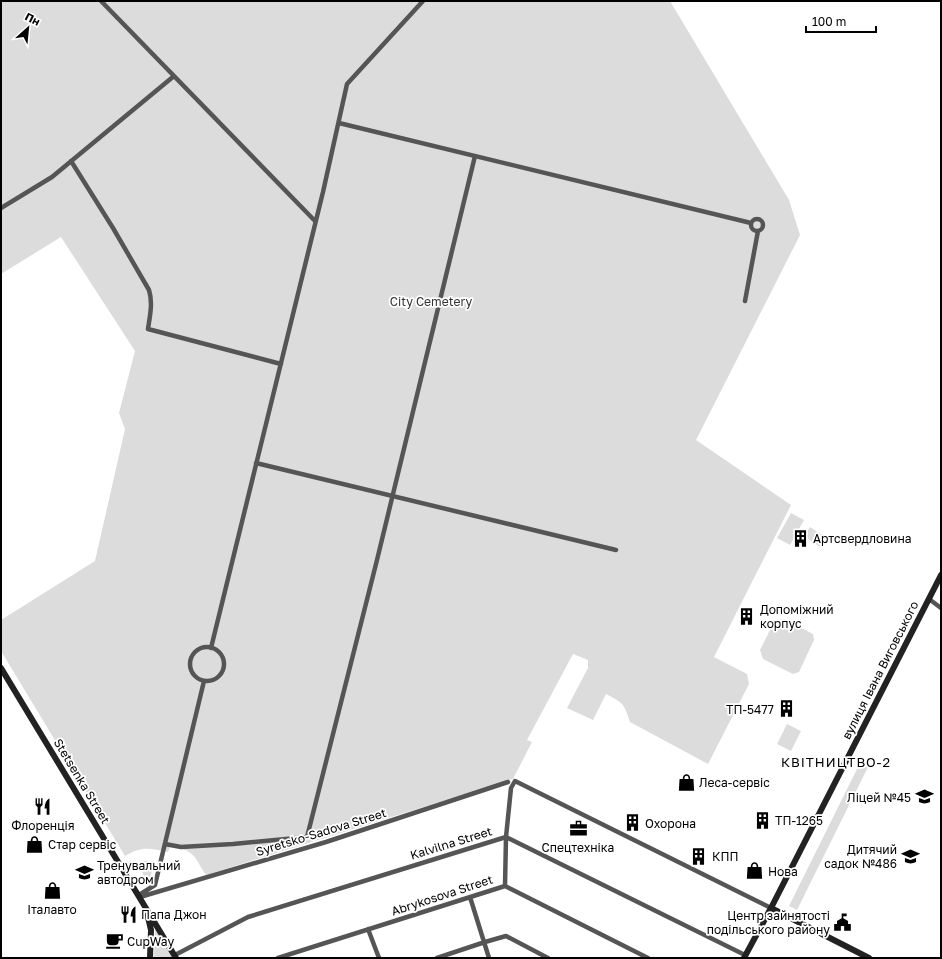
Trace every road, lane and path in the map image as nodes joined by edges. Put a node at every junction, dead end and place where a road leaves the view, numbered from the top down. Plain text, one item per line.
1 (101, 1) edge
2 (423, 1) edge
3 (174, 76) junction
4 (339, 123) junction
5 (475, 156) junction
6 (71, 161) junction
7 (1, 208) edge
8 (315, 221) junction
9 (750, 223) junction
10 (758, 231) junction
11 (745, 301) dead end
12 (281, 364) junction
13 (256, 463) junction
14 (393, 495) junction
15 (616, 550) dead end
16 (941, 575) edge
17 (929, 599) junction
18 (941, 608) edge
19 (211, 648) junction
20 (1, 668) edge
21 (204, 681) junction
22 (508, 782) dead end
23 (506, 837) junction
24 (165, 844) junction
25 (505, 886) junction
26 (139, 896) junction
27 (470, 897) junction
28 (145, 906) junction
29 (771, 908) junction
30 (368, 929) junction
31 (485, 942) junction
32 (744, 956) edge
33 (175, 957) edge
34 (150, 958) edge
35 (278, 958) edge
36 (379, 958) edge
37 (437, 958) edge
38 (489, 958) edge
39 (548, 958) edge
40 (648, 958) edge
41 (868, 958) edge

1 - 3 street
2 - 4 street
3 - 6 street
3 - 8 street
4 - 5 street
4 - 8 street
5 - 9 street
5 - 14 street
6 - 7 street
6 - 12 street
8 - 12 street
9 - 10 street
9 - 10 street
10 - 11 street
12 - 13 street
13 - 14 street
13 - 19 street
14 - 15 street
14 - 24 street
16 - 17 main road, вулиця Івана Виговського
17 - 18 street
17 - 29 main road, вулиця Івана Виговського
19 - 21 street
19 - 21 street
20 - 26 main road, Stetsenka Street
21 - 24 street
22 - 26 street, Syretsko-Sadova Street
23 - 25 street
23 - 29 street
23 - 32 street, Kalvilna Street
23 - 33 street, Kalvilna Street
24 - 26 street
25 - 27 street, Abrykosova Street
25 - 40 street, Abrykosova Street
26 - 28 main road, Stetsenka Street
27 - 30 street, Abrykosova Street
27 - 31 street
28 - 33 main road, Stetsenka Street
28 - 34 main road, Stetsenka Street
29 - 32 main road
29 - 41 main road
30 - 35 street, Abrykosova Street
30 - 36 street
31 - 37 street
31 - 38 street
31 - 39 street

